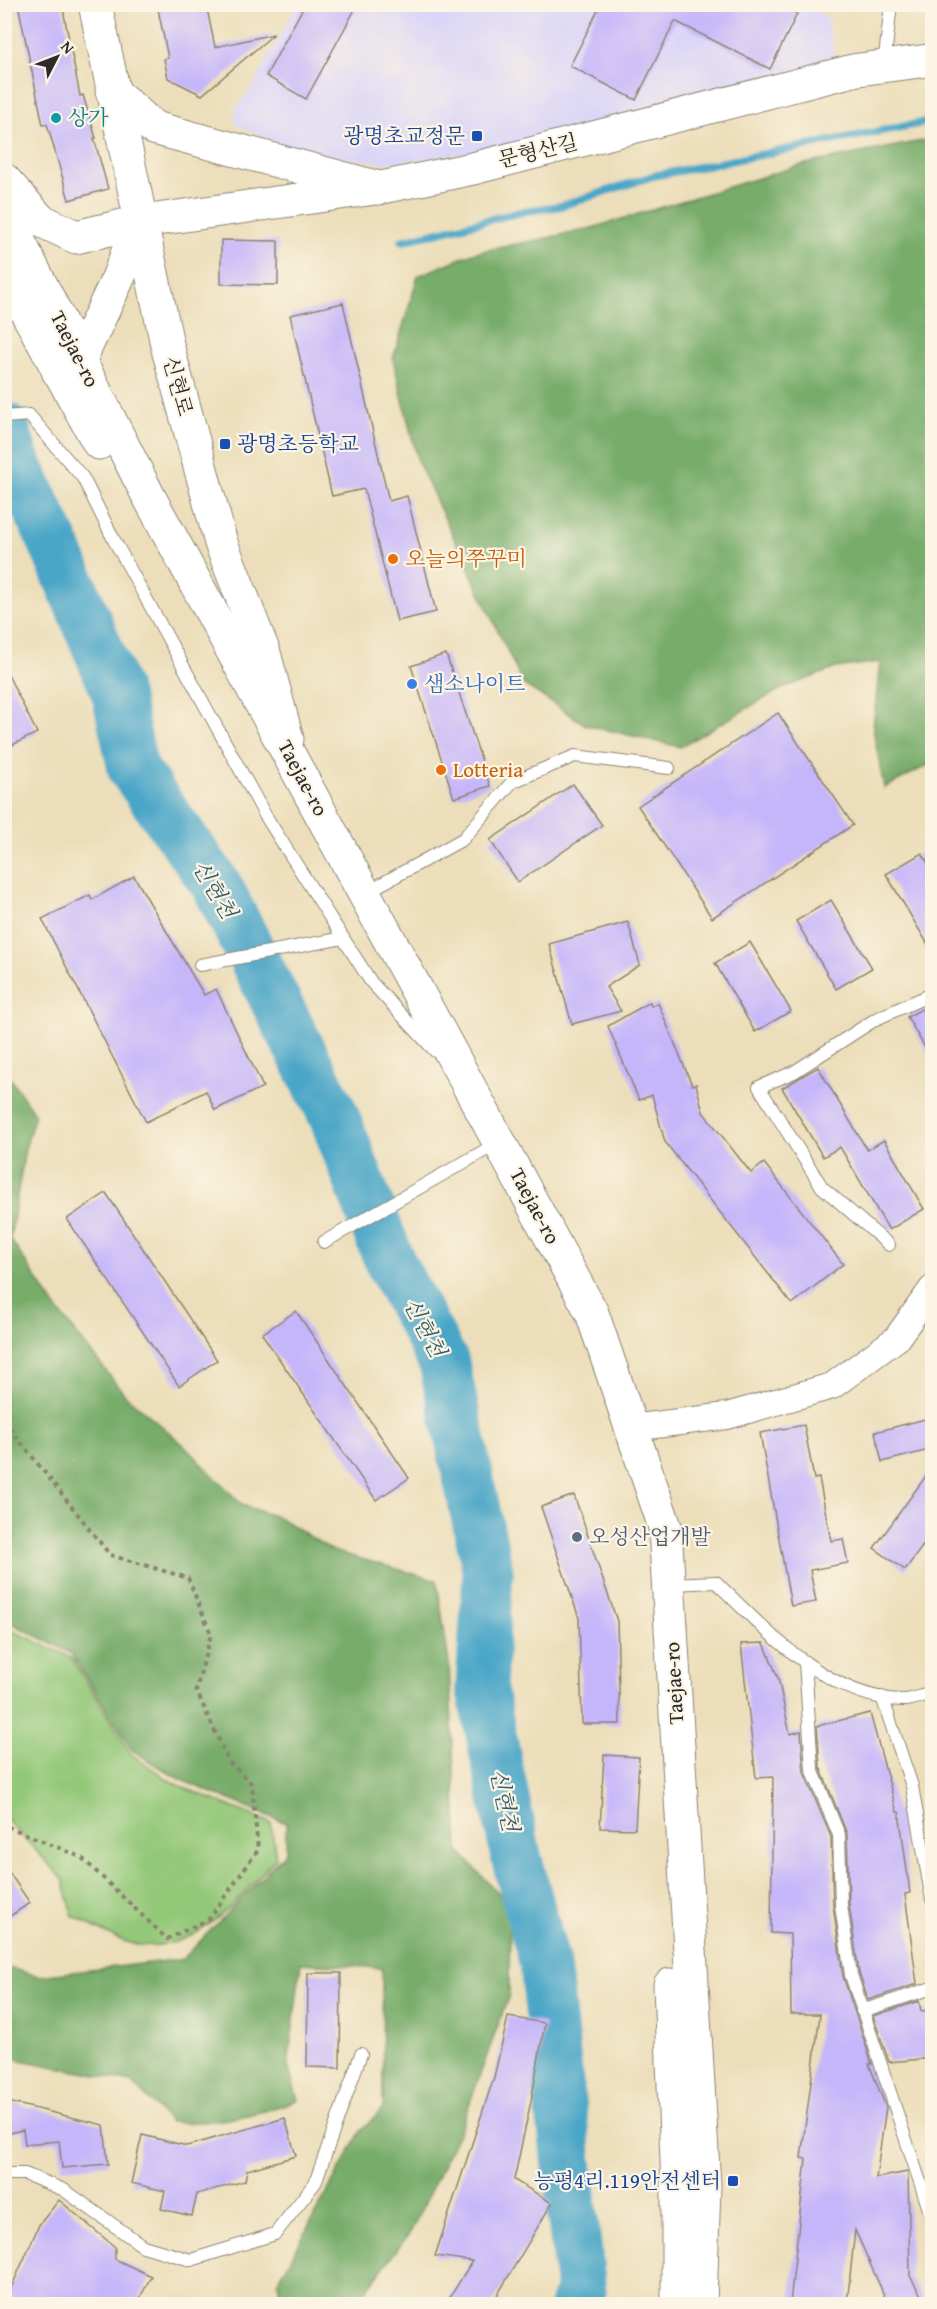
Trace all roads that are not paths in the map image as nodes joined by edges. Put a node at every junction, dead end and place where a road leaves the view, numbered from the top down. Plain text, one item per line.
1 (94, 4) edge
2 (891, 4) edge
3 (933, 60) edge
4 (884, 66) junction
5 (112, 91) junction
6 (4, 180) edge
7 (379, 188) junction
8 (4, 212) edge
9 (139, 222) junction
10 (4, 271) edge
11 (69, 365) junction
12 (4, 417) edge
13 (293, 759) junction
14 (669, 768) dead end
15 (364, 893) junction
16 (343, 938) junction
17 (200, 965) dead end
18 (933, 994) edge
19 (438, 1054) junction
20 (491, 1148) junction
21 (324, 1242) dead end
22 (889, 1245) dead end
23 (933, 1289) edge
24 (631, 1428) junction
25 (668, 1584) junction
26 (805, 1662) junction
27 (933, 1693) edge
28 (882, 1697) junction
29 (933, 1900) edge
30 (933, 1988) edge
31 (862, 2011) junction
32 (361, 2054) dead end
33 (4, 2174) edge
34 (933, 2218) edge
35 (678, 2304) edge
36 (700, 2304) edge

1 - 5 main road, 신현로
2 - 4 lane
3 - 4 street, 문형산길
4 - 7 street, 문형산길
5 - 7 main road
5 - 9 main road, 신현로
6 - 9 main road
7 - 9 street, 문형산길
8 - 11 main road, Taejae-ro
9 - 11 main road
9 - 13 main road, 신현로
10 - 11 main road, Taejae-ro
11 - 13 main road, Taejae-ro
11 - 19 main road, Taejae-ro
12 - 16 lane
13 - 15 main road, Taejae-ro
14 - 15 lane
15 - 24 main road, Taejae-ro
16 - 17 lane
16 - 19 lane
18 - 22 lane
19 - 20 main road, Taejae-ro
20 - 21 lane
20 - 35 main road, Taejae-ro
23 - 24 street
24 - 25 main road, Taejae-ro
25 - 26 lane
25 - 36 main road, Taejae-ro
26 - 28 lane
26 - 31 lane
27 - 28 lane
28 - 29 lane
30 - 31 lane
31 - 34 lane
32 - 33 lane

